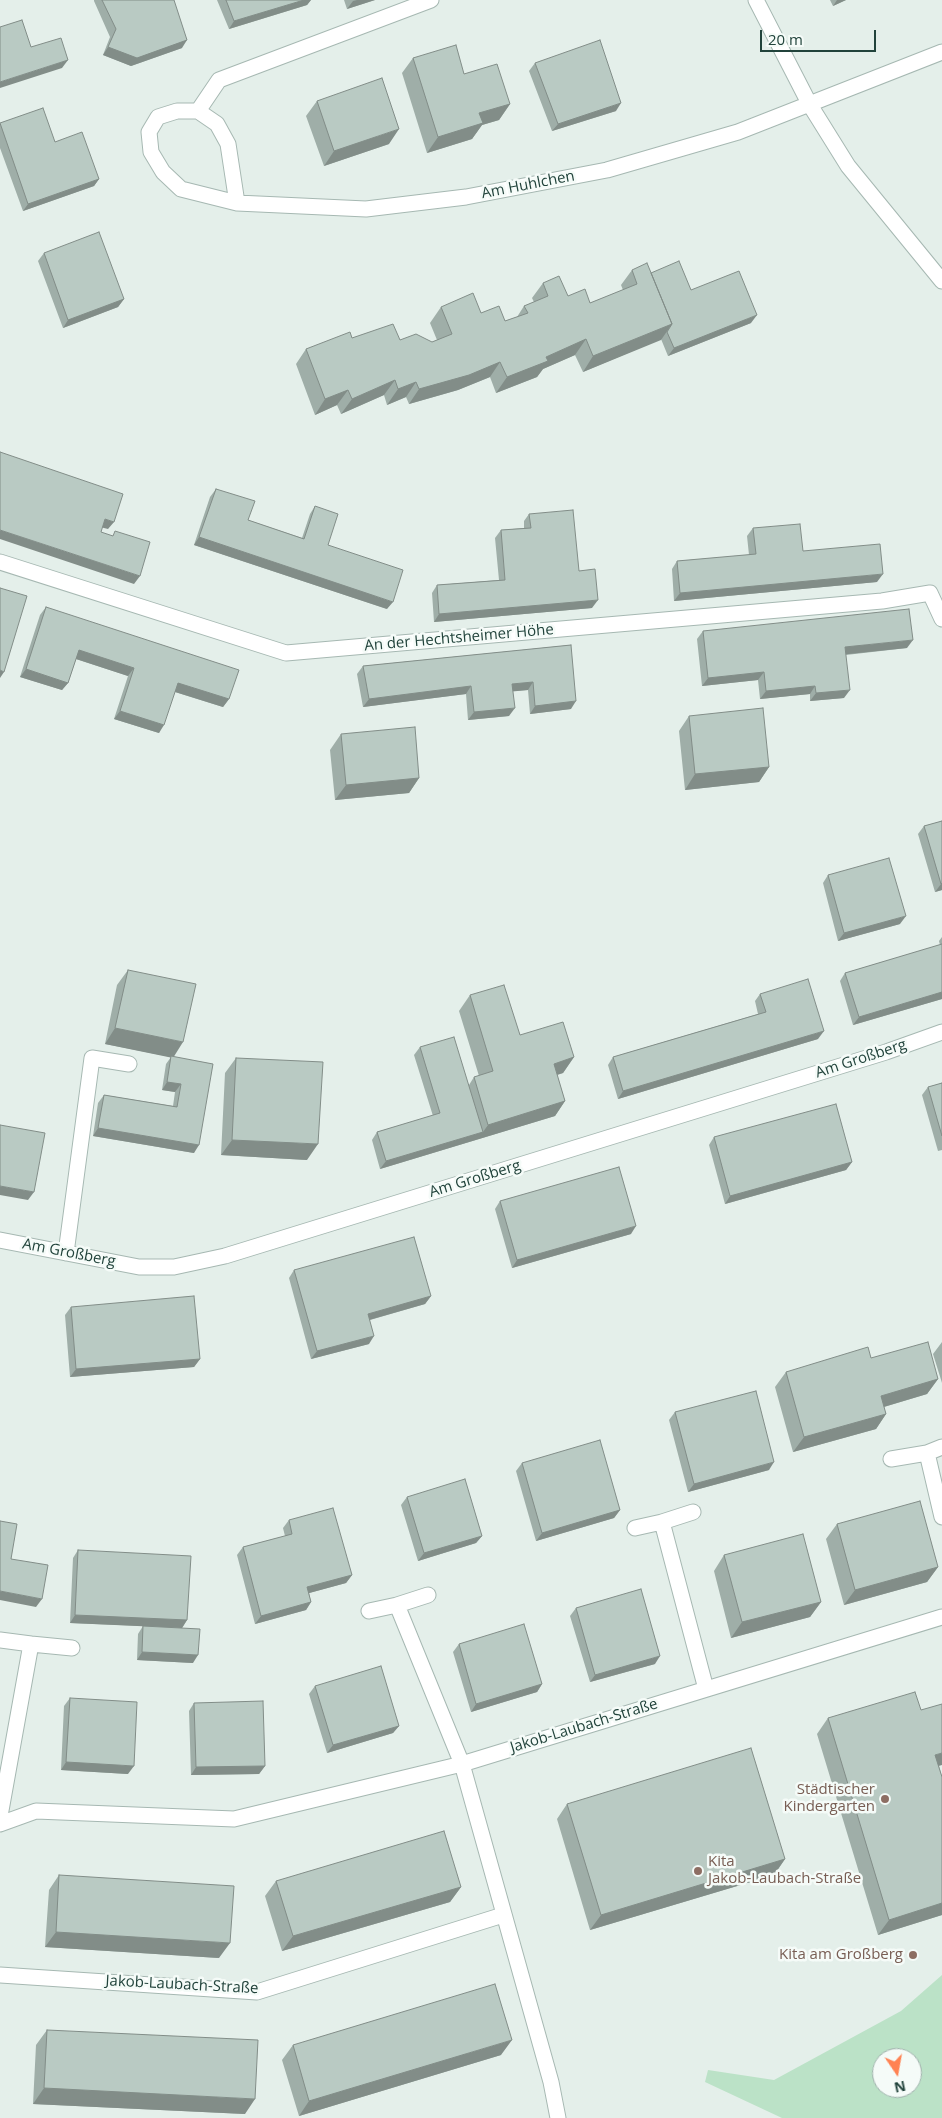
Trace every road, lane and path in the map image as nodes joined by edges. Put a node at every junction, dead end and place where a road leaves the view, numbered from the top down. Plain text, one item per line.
1 (431, 0) edge
2 (756, 0) edge
3 (942, 52) edge
4 (810, 104) junction
5 (198, 110) junction
6 (236, 202) junction
7 (942, 281) edge
8 (0, 562) edge
9 (942, 619) edge
10 (942, 1032) edge
11 (129, 1064) dead end
12 (0, 1240) edge
13 (66, 1253) junction
14 (942, 1447) edge
15 (927, 1453) junction
16 (891, 1458) dead end
17 (693, 1512) dead end
18 (942, 1517) edge
19 (662, 1522) junction
20 (634, 1528) dead end
21 (428, 1595) dead end
22 (397, 1606) junction
23 (369, 1611) dead end
24 (942, 1617) edge
25 (0, 1640) edge
26 (31, 1644) junction
27 (72, 1648) dead end
28 (706, 1689) junction
29 (462, 1764) junction
30 (0, 1816) edge
31 (0, 1824) edge
32 (503, 1915) junction
33 (0, 1975) edge
34 (558, 2118) edge

1 - 5 street
2 - 4 street
3 - 4 street, Am Huhlchen
4 - 6 street, Am Huhlchen
4 - 7 street
5 - 6 street
5 - 6 street, Am Huhlchen
8 - 9 street, An der Hechtsheimer Höhe
10 - 13 street, Am Großberg
11 - 13 street
12 - 13 street, Am Großberg
14 - 15 street
15 - 16 street
15 - 18 street
17 - 19 street
19 - 20 street
19 - 28 street
21 - 22 street
22 - 23 street
22 - 29 street
24 - 28 street, Jakob-Laubach-Straße
25 - 26 street
26 - 27 street
26 - 30 street
28 - 29 street, Jakob-Laubach-Straße
29 - 31 street, Jakob-Laubach-Straße
29 - 32 street
32 - 33 street, Jakob-Laubach-Straße
32 - 34 street

